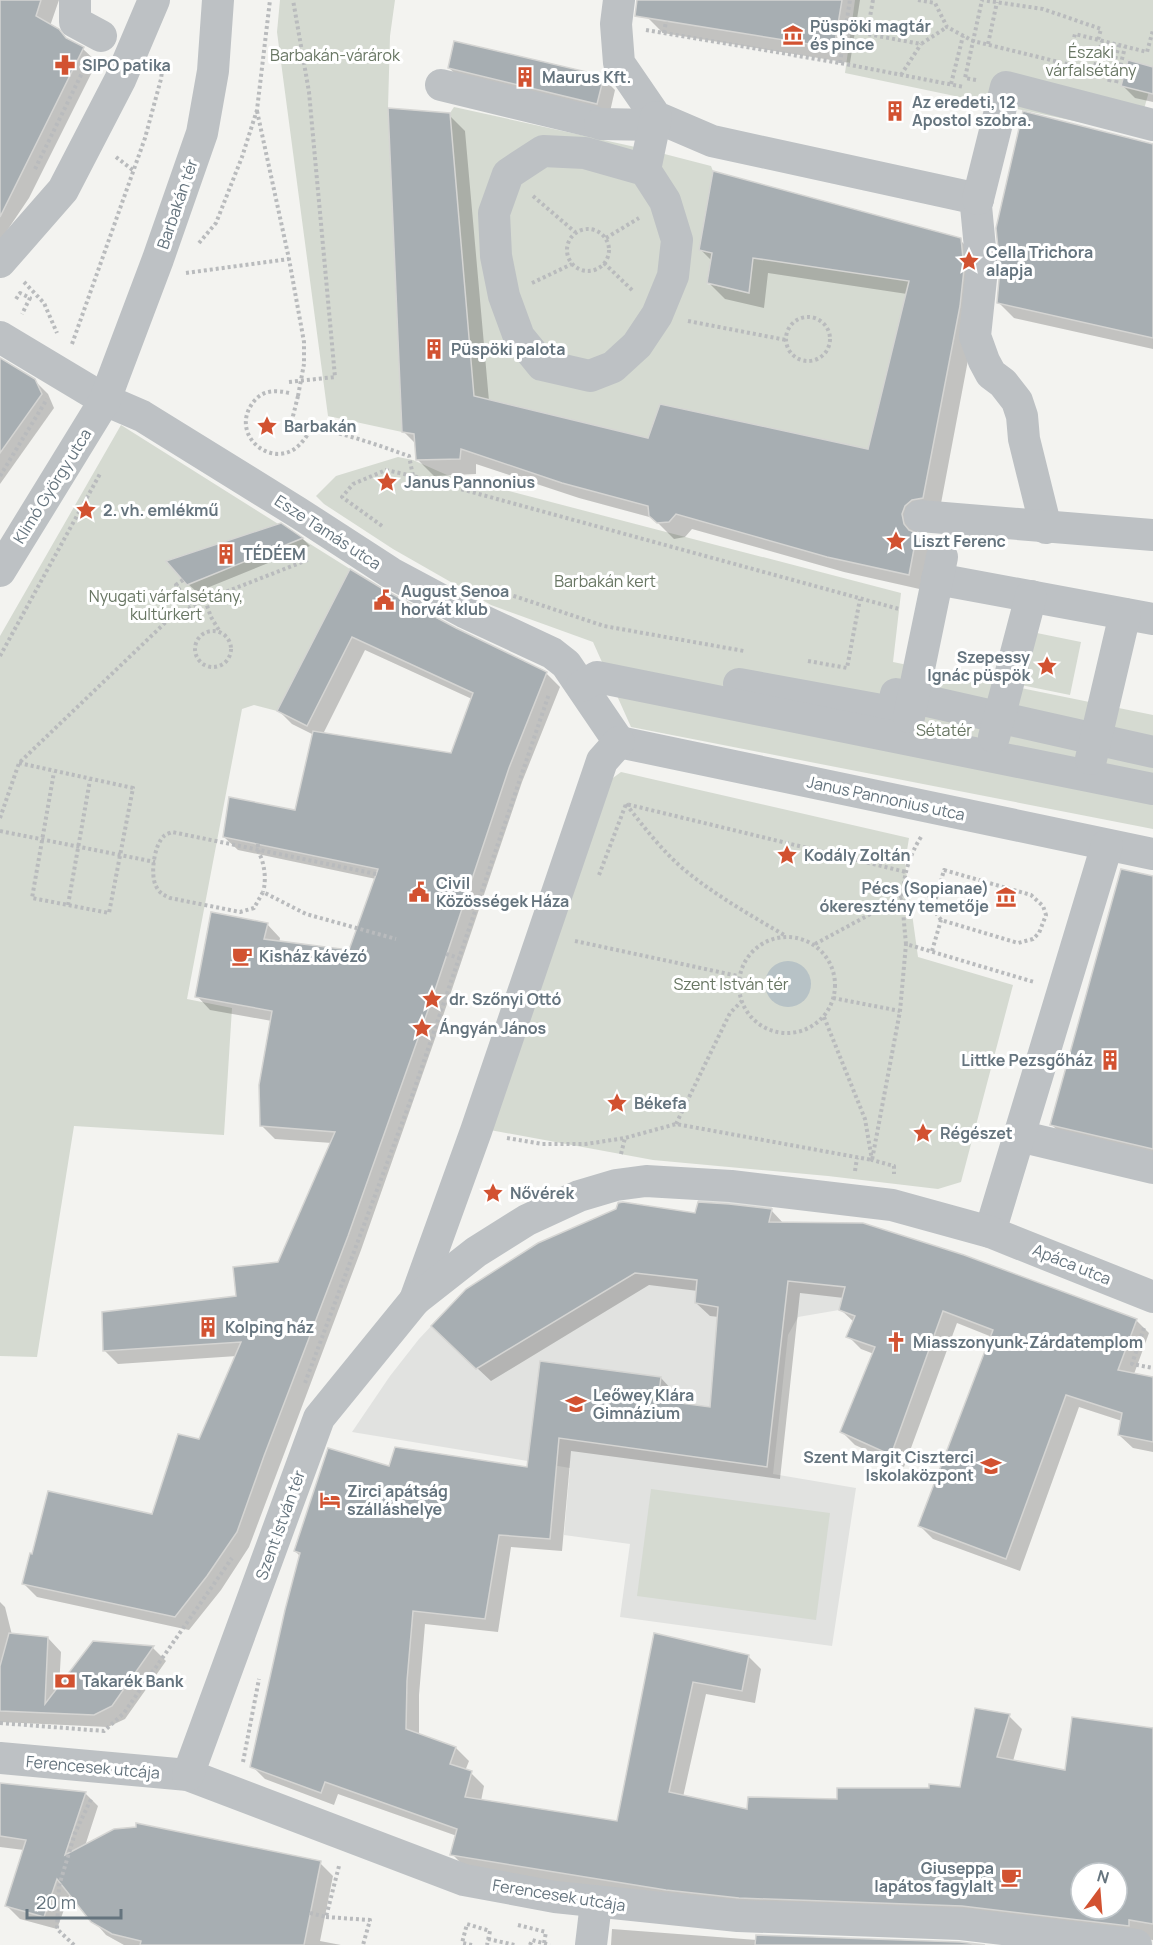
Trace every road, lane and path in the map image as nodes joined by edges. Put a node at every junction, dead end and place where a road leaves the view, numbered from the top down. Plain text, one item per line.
1 (75, 0) edge
2 (154, 0) edge
3 (218, 0) edge
4 (270, 0) edge
5 (293, 0) edge
6 (850, 0) edge
7 (873, 0) edge
8 (918, 0) edge
9 (997, 2) junction
10 (618, 12) edge
11 (666, 21) dead end
12 (947, 27) junction
13 (1153, 30) edge
14 (664, 33) junction
15 (100, 36) joint
16 (963, 36) junction
17 (1100, 40) junction
18 (973, 41) junction
19 (921, 44) junction
20 (988, 44) junction
21 (1119, 45) junction
22 (1125, 46) junction
23 (164, 57) dead end
24 (840, 63) junction
25 (901, 75) junction
26 (965, 78) dead end
27 (1092, 80) dead end
28 (951, 84) junction
29 (441, 85) dead end
30 (964, 87) dead end
31 (1108, 99) junction
32 (656, 121) junction
33 (1153, 124) edge
34 (645, 170) junction
35 (508, 174) junction
36 (30, 178) dead end
37 (978, 199) junction
38 (575, 232) junction
39 (289, 259) junction
40 (1, 261) edge
41 (572, 264) junction
42 (180, 273) dead end
43 (504, 296) junction
44 (16, 299) dead end
45 (657, 315) junction
46 (8, 332) edge
47 (786, 340) junction
48 (65, 367) junction
49 (289, 382) dead end
50 (289, 393) dead end
51 (105, 400) junction
52 (312, 427) junction
53 (106, 463) dead end
54 (0, 476) edge
55 (414, 476) junction
56 (920, 516) dead end
57 (951, 519) junction
58 (1046, 528) junction
59 (388, 530) dead end
60 (1153, 535) edge
61 (343, 543) junction
62 (941, 563) junction
63 (0, 571) edge
64 (183, 580) dead end
65 (496, 590) dead end
66 (1031, 596) junction
67 (860, 599) junction
68 (205, 600) junction
69 (192, 607) junction
70 (929, 616) junction
71 (1139, 617) edge
72 (220, 632) junction
73 (754, 652) dead end
74 (0, 656) edge
75 (801, 660) dead end
76 (635, 664) dead end
77 (582, 670) junction
78 (913, 698) junction
79 (998, 718) junction
80 (904, 738) junction
81 (1095, 738) junction
82 (619, 742) junction
83 (1153, 752) edge
84 (990, 755) junction
85 (19, 763) junction
86 (54, 772) junction
87 (1088, 776) junction
88 (90, 780) junction
89 (1153, 789) edge
90 (621, 796) dead end
91 (626, 804) junction
92 (0, 818) edge
93 (0, 831) edge
94 (42, 839) junction
95 (919, 840) dead end
96 (1107, 844) junction
97 (79, 847) junction
98 (258, 847) junction
99 (120, 854) junction
100 (1153, 854) edge
101 (155, 862) junction
102 (906, 872) junction
103 (376, 873) dead end
104 (598, 878) dead end
105 (927, 888) dead end
106 (263, 892) junction
107 (902, 897) junction
108 (68, 905) junction
109 (933, 909) junction
110 (240, 912) junction
111 (238, 917) dead end
112 (941, 920) junction
113 (579, 931) dead end
114 (786, 936) junction
115 (396, 939) dead end
116 (815, 944) junction
117 (906, 944) junction
118 (932, 951) junction
119 (447, 954) dead end
120 (459, 958) junction
121 (1038, 974) dead end
122 (738, 976) junction
123 (1049, 987) junction
124 (1032, 993) dead end
125 (833, 998) junction
126 (742, 1001) junction
127 (900, 1011) junction
128 (824, 1017) junction
129 (676, 1124) junction
130 (1019, 1136) junction
131 (501, 1137) dead end
132 (625, 1138) junction
133 (620, 1158) dead end
134 (872, 1160) junction
135 (1153, 1168) edge
136 (892, 1205) junction
137 (990, 1232) junction
138 (416, 1300) junction
139 (1150, 1309) edge
140 (1153, 1368) edge
141 (302, 1392) dead end
142 (238, 1550) dead end
143 (0, 1724) edge
144 (0, 1758) edge
145 (105, 1769) junction
146 (188, 1775) junction
147 (346, 1836) junction
148 (596, 1903) junction
149 (310, 1913) dead end
150 (326, 1917) junction
151 (546, 1934) dead end
152 (488, 1939) junction
153 (544, 1943) junction
154 (74, 1945) edge
155 (363, 1945) edge
156 (472, 1945) edge
157 (487, 1945) edge
158 (515, 1945) edge
159 (530, 1945) edge
160 (550, 1945) edge
161 (591, 1945) edge
162 (1136, 1945) edge

1 - 15 street
2 - 40 street
3 - 51 street, Barbakán tér
4 - 39 path
5 - 49 path
6 - 24 path
7 - 19 path
8 - 12 path
9 - 17 path
9 - 18 path
9 - 20 path
10 - 14 path
10 - 32 street
11 - 14 path
12 - 16 path
12 - 19 path
13 - 22 path
14 - 24 path
15 - 36 path
16 - 18 path
16 - 28 path
17 - 20 path
17 - 21 path
17 - 27 path
18 - 20 path
18 - 26 path
19 - 25 path
21 - 22 path
21 - 31 path
22 - 31 path
23 - 48 path
24 - 25 path
25 - 28 path
28 - 30 path
29 - 32 street
31 - 33 street
31 - 37 street
32 - 34 street
32 - 37 street
34 - 35 street
34 - 45 street
35 - 38 path
35 - 43 street
37 - 58 street
38 - 41 path
38 - 41 path
39 - 42 path
39 - 52 path, bridge
40 - 48 path
41 - 43 path
43 - 45 street
44 - 46 path
45 - 47 path
46 - 48 street, Esze Tamás utca
47 - 47 path
48 - 51 street, Esze Tamás utca
48 - 54 path
50 - 52 path
51 - 61 street, Esze Tamás utca
51 - 63 street, Klimó György utca
52 - 55 path
53 - 74 path
55 - 59 path
55 - 67 path
56 - 57 street
57 - 58 street
57 - 62 street
58 - 60 street
61 - 68 path
61 - 77 street, Esze Tamás utca
62 - 66 street
62 - 70 street
64 - 69 path
65 - 73 path
66 - 71 street
66 - 79 street
67 - 70 path
67 - 75 path
68 - 69 path
68 - 72 path
69 - 85 path
70 - 78 street
71 - 81 street
72 - 72 path
76 - 78 street
77 - 80 street
77 - 82 street, Esze Tamás utca
77 - 120 path
78 - 79 street
78 - 80 street
79 - 81 street
79 - 84 street
80 - 84 street
81 - 83 street
81 - 87 street
82 - 96 street, Janus Pannonius utca
82 - 138 street, Szent István tér
84 - 87 street
85 - 86 path
85 - 92 path
86 - 88 path
86 - 94 path
87 - 89 street
88 - 97 path
88 - 99 path
90 - 91 path
91 - 102 path
91 - 104 path
91 - 114 path
93 - 94 path
94 - 97 path
94 - 108 path
95 - 102 path
96 - 100 street, Janus Pannonius utca
96 - 123 street
97 - 99 path
97 - 108 path
98 - 101 path
98 - 103 path
98 - 106 path
99 - 101 path
99 - 108 path
101 - 110 path
102 - 107 path
105 - 109 path
106 - 110 path
106 - 115 path
107 - 116 path
107 - 117 path
109 - 112 path
109 - 112 path
110 - 111 path
112 - 118 path
113 - 122 path
114 - 116 path
114 - 122 path
116 - 125 path
117 - 118 path
117 - 127 path
118 - 123 path
119 - 120 path
120 - 141 path
121 - 123 path
122 - 126 path
123 - 124 path
123 - 130 street
125 - 127 path
125 - 128 path
126 - 128 path
126 - 129 path
127 - 134 path
128 - 134 path
129 - 132 path
129 - 134 path
130 - 135 street
130 - 137 street
131 - 132 path
132 - 133 path
134 - 136 path
136 - 137 street, Szent István tér
136 - 138 street, Szent István tér
137 - 139 street, Apáca utca
138 - 146 street, Szent István tér
139 - 140 path
142 - 143 path
144 - 145 street, Ferencesek utcája
145 - 146 street, Ferencesek utcája
145 - 154 path
146 - 147 street, Ferencesek utcája
147 - 148 street, Ferencesek utcája
147 - 150 path
148 - 161 street
148 - 162 street, Ferencesek utcája
149 - 150 path
150 - 155 path
151 - 153 path
152 - 156 path
152 - 157 path
152 - 158 path
153 - 159 path
153 - 160 path

